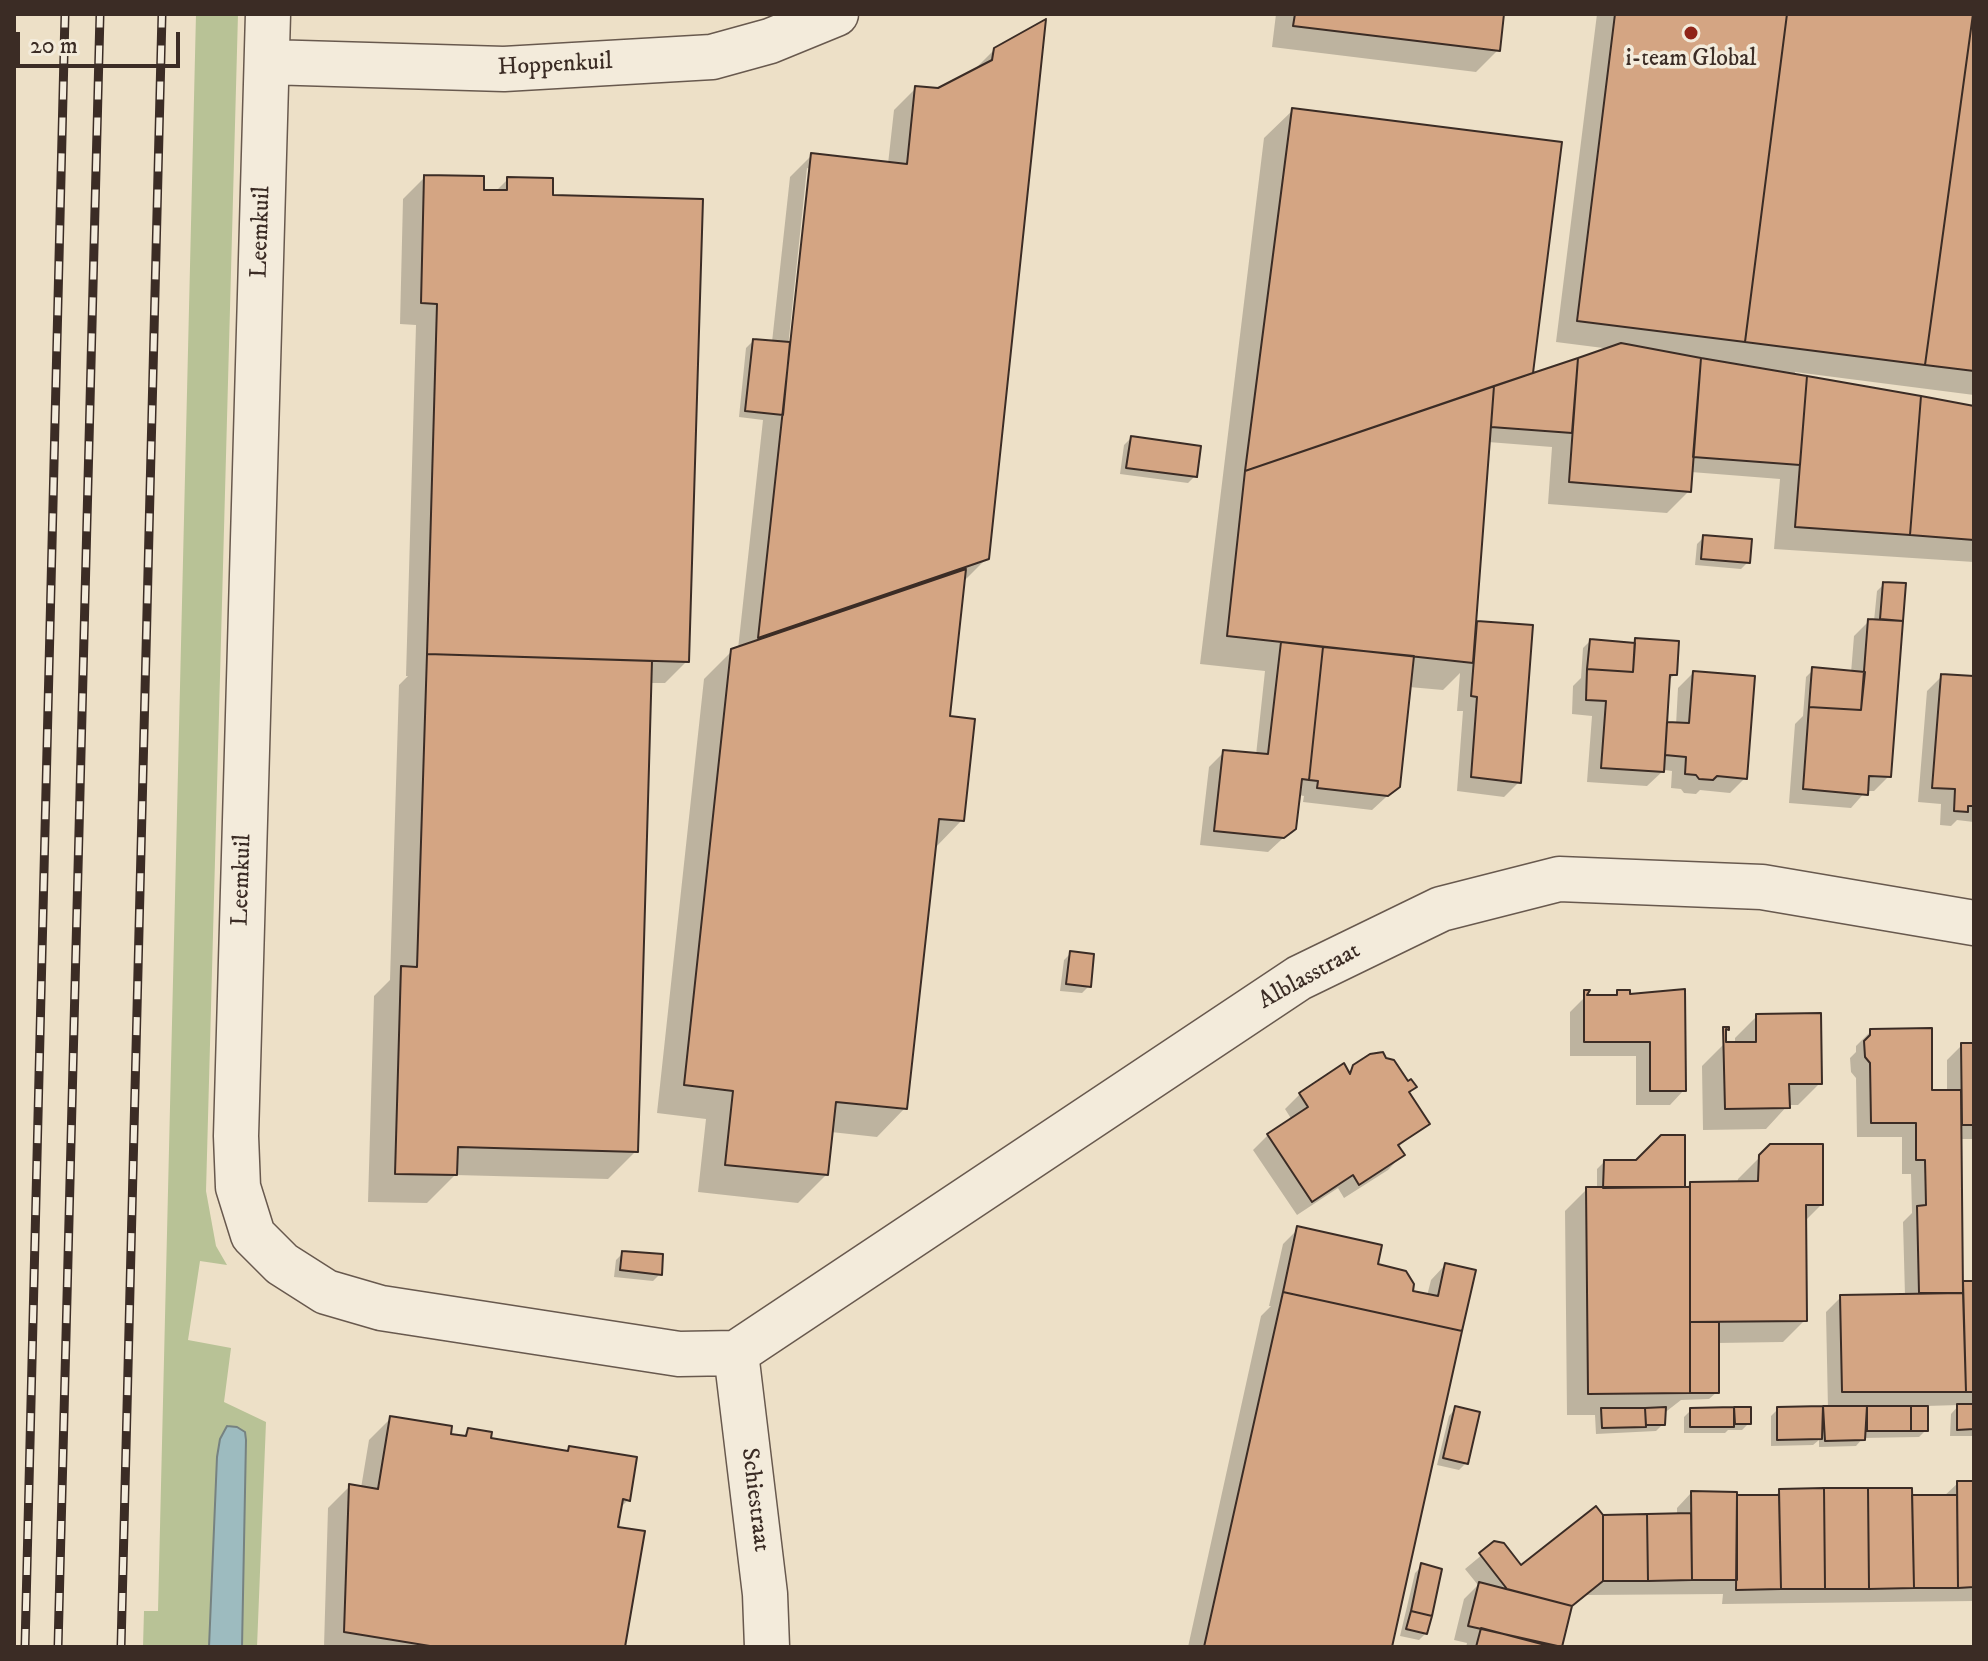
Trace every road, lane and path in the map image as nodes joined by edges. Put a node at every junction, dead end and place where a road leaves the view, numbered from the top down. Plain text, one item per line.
1 (268, 14) edge
2 (836, 14) edge
3 (267, 62) junction
4 (1974, 923) edge
5 (736, 1353) junction
6 (767, 1647) edge

1 - 3 street, Leemkuil
2 - 3 street, Hoppenkuil
3 - 5 street, Leemkuil
4 - 5 street, Alblasstraat
5 - 6 street, Schiestraat

